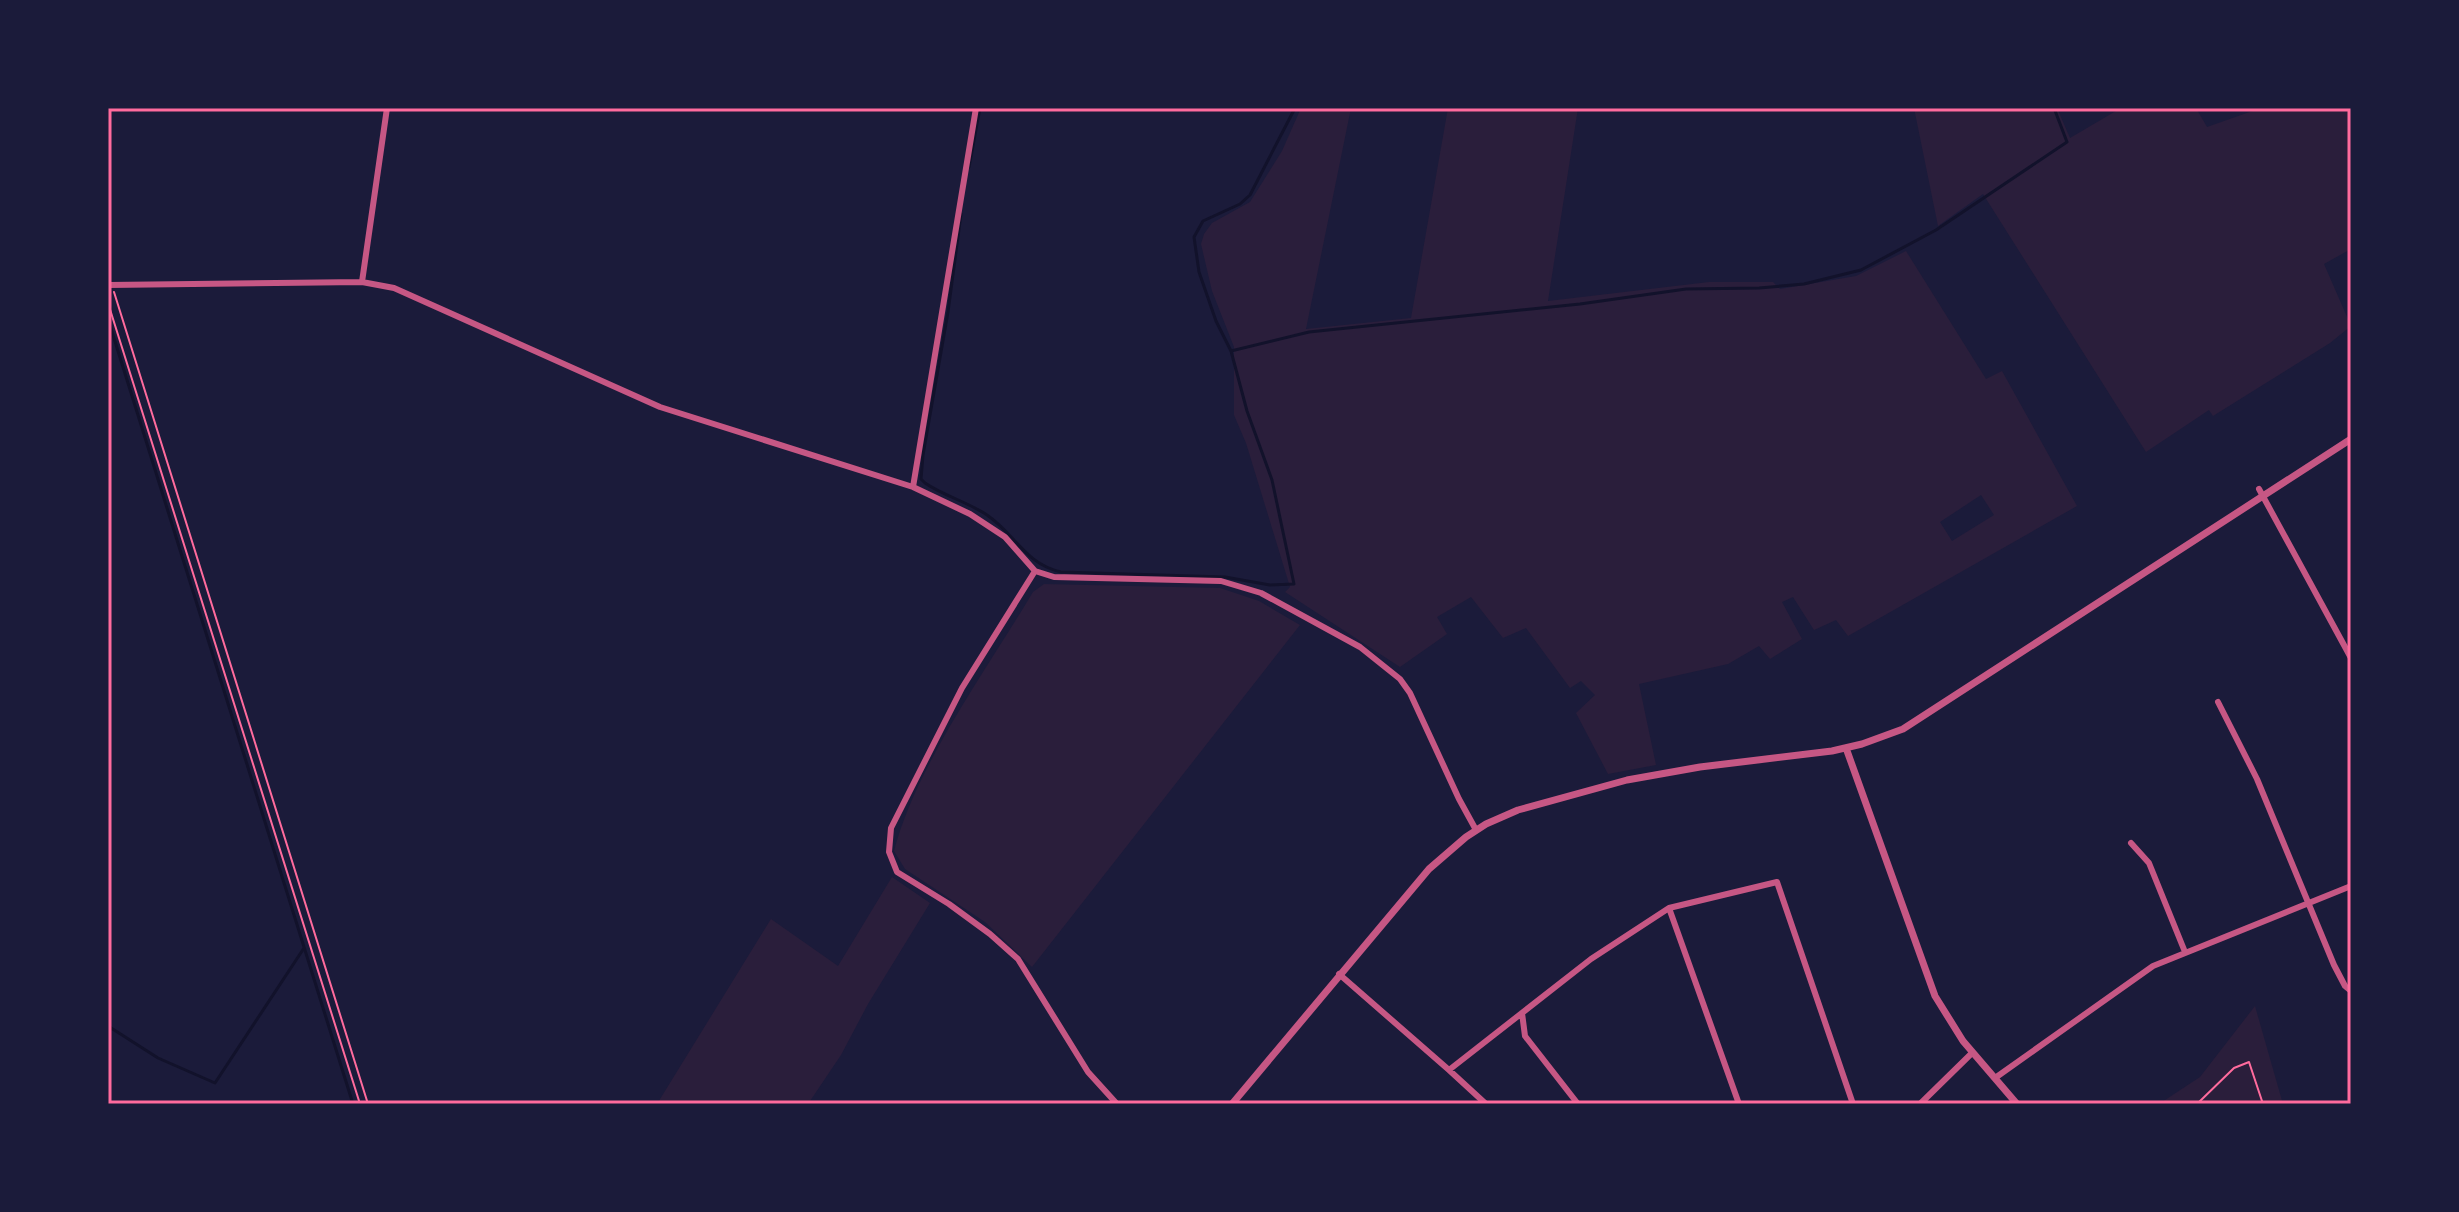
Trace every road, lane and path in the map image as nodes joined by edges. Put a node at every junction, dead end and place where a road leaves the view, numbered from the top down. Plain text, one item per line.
1 (387, 108) edge
2 (976, 108) edge
3 (108, 276) edge
4 (362, 282) junction
5 (109, 285) edge
6 (108, 303) edge
7 (2351, 439) edge
8 (913, 487) junction
9 (2261, 492) junction
10 (1035, 571) junction
11 (2351, 658) edge
12 (2218, 702) dead end
13 (1846, 748) junction
14 (1476, 830) junction
15 (2131, 843) dead end
16 (2351, 886) edge
17 (2309, 902) junction
18 (1669, 908) junction
19 (2185, 952) junction
20 (1339, 974) junction
21 (2351, 991) edge
22 (1522, 1013) junction
23 (1972, 1053) junction
24 (1449, 1070) junction
25 (1995, 1078) junction
26 (360, 1104) edge
27 (368, 1104) edge
28 (1117, 1104) edge
29 (1232, 1104) edge
30 (1486, 1104) edge
31 (1578, 1104) edge
32 (1739, 1104) edge
33 (1853, 1104) edge
34 (1920, 1104) edge
35 (2017, 1104) edge
36 (2197, 1104) edge
37 (2263, 1104) edge

1 - 4 street
2 - 8 street
3 - 5 street
4 - 5 street
4 - 8 street
5 - 27 path
6 - 26 path
7 - 9 street
8 - 10 street
9 - 11 street
9 - 13 street
10 - 14 street
10 - 28 street
12 - 17 street
13 - 14 street
13 - 23 street
14 - 20 street
15 - 19 street
16 - 17 street
17 - 19 street
17 - 21 street
18 - 22 street
18 - 32 street
18 - 33 street
19 - 25 street
20 - 24 street
20 - 29 street
22 - 24 street
22 - 31 street
23 - 25 street
23 - 34 street
24 - 30 street
25 - 35 street
36 - 37 path

